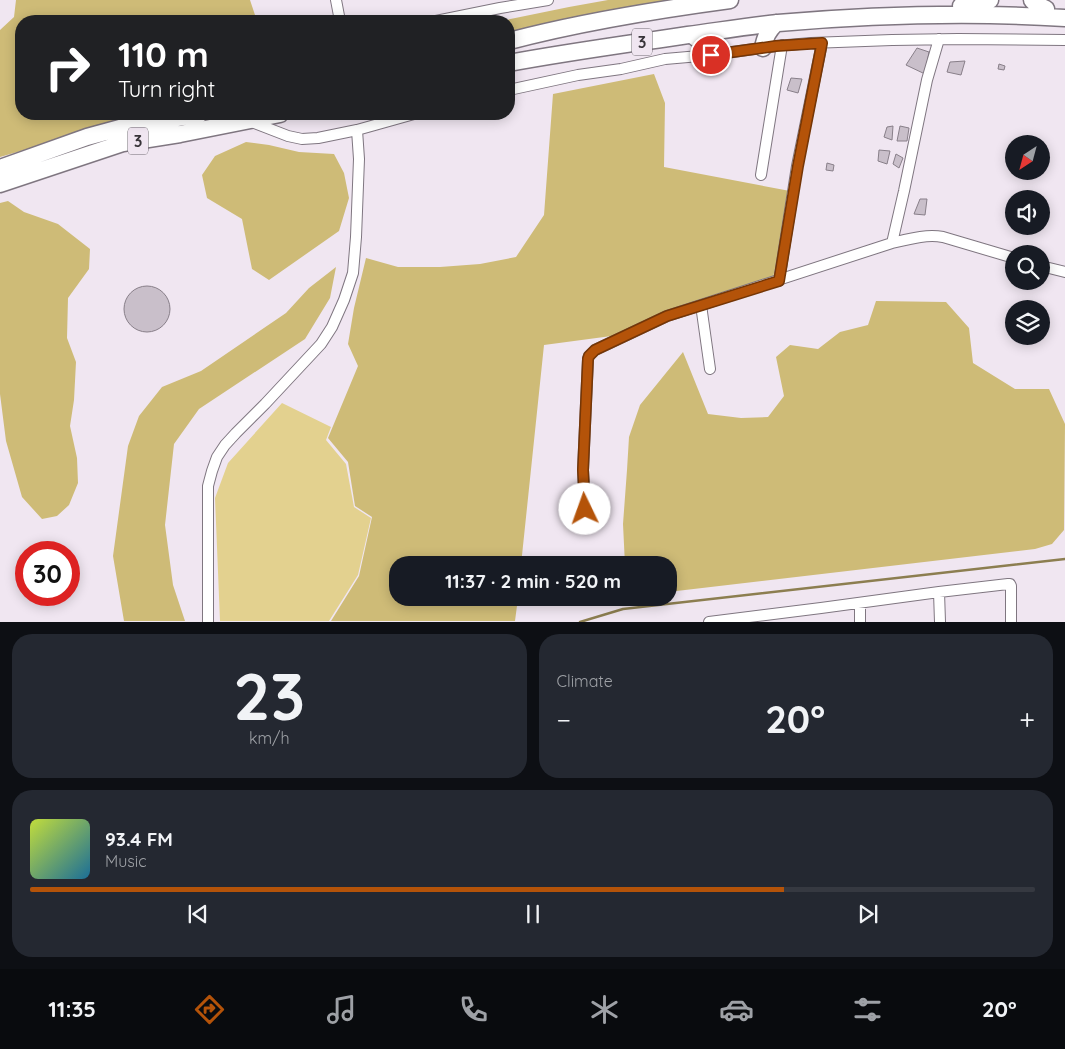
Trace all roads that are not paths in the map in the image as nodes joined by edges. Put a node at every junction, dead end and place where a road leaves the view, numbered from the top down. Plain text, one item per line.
1 (336, 0) edge
2 (548, 0) edge
3 (730, 0) edge
4 (990, 0) edge
5 (998, 0) edge
6 (499, 4) edge
7 (1039, 4) edge
8 (1065, 10) edge
9 (339, 15) edge
10 (458, 15) edge
11 (1065, 18) edge
12 (776, 24) junction
13 (692, 35) junction
14 (515, 40) edge
15 (938, 40) junction
16 (1065, 40) edge
17 (822, 43) junction
18 (621, 44) junction
19 (782, 45) junction
20 (763, 48) junction
21 (711, 55) junction
22 (515, 62) edge
23 (515, 89) edge
24 (166, 120) edge
25 (253, 120) edge
26 (393, 120) edge
27 (248, 121) junction
28 (357, 130) junction
29 (0, 168) edge
30 (761, 174) dead end
31 (0, 184) edge
32 (892, 243) junction
33 (1005, 255) edge
34 (1050, 268) edge
35 (1065, 272) edge
36 (779, 281) junction
37 (701, 305) junction
38 (710, 369) dead end
39 (586, 528) dead end
40 (939, 592) junction
41 (860, 603) junction
42 (781, 617) edge
43 (208, 622) edge
44 (709, 622) edge
45 (860, 622) edge
46 (940, 622) edge
47 (1011, 622) edge

1 - 9 street
2 - 6 street
3 - 14 highway, 3
4 - 18 highway
5 - 7 highway
6 - 10 street
7 - 8 highway
11 - 12 highway, 3
12 - 13 highway, 3
12 - 20 highway
13 - 18 highway, 3
13 - 21 highway
15 - 16 street
15 - 17 street
15 - 32 street
17 - 19 street
17 - 36 street
18 - 22 highway, 3
19 - 20 street
19 - 30 street
20 - 21 street
21 - 23 street
24 - 29 highway, 3
25 - 27 highway, 3
26 - 28 street
27 - 28 street
27 - 31 highway, 3
28 - 43 street
32 - 33 street
32 - 36 street
34 - 35 street
36 - 37 street
37 - 38 street
37 - 39 street
40 - 41 street
40 - 46 street
40 - 47 street
41 - 42 street
41 - 45 street
42 - 44 street

